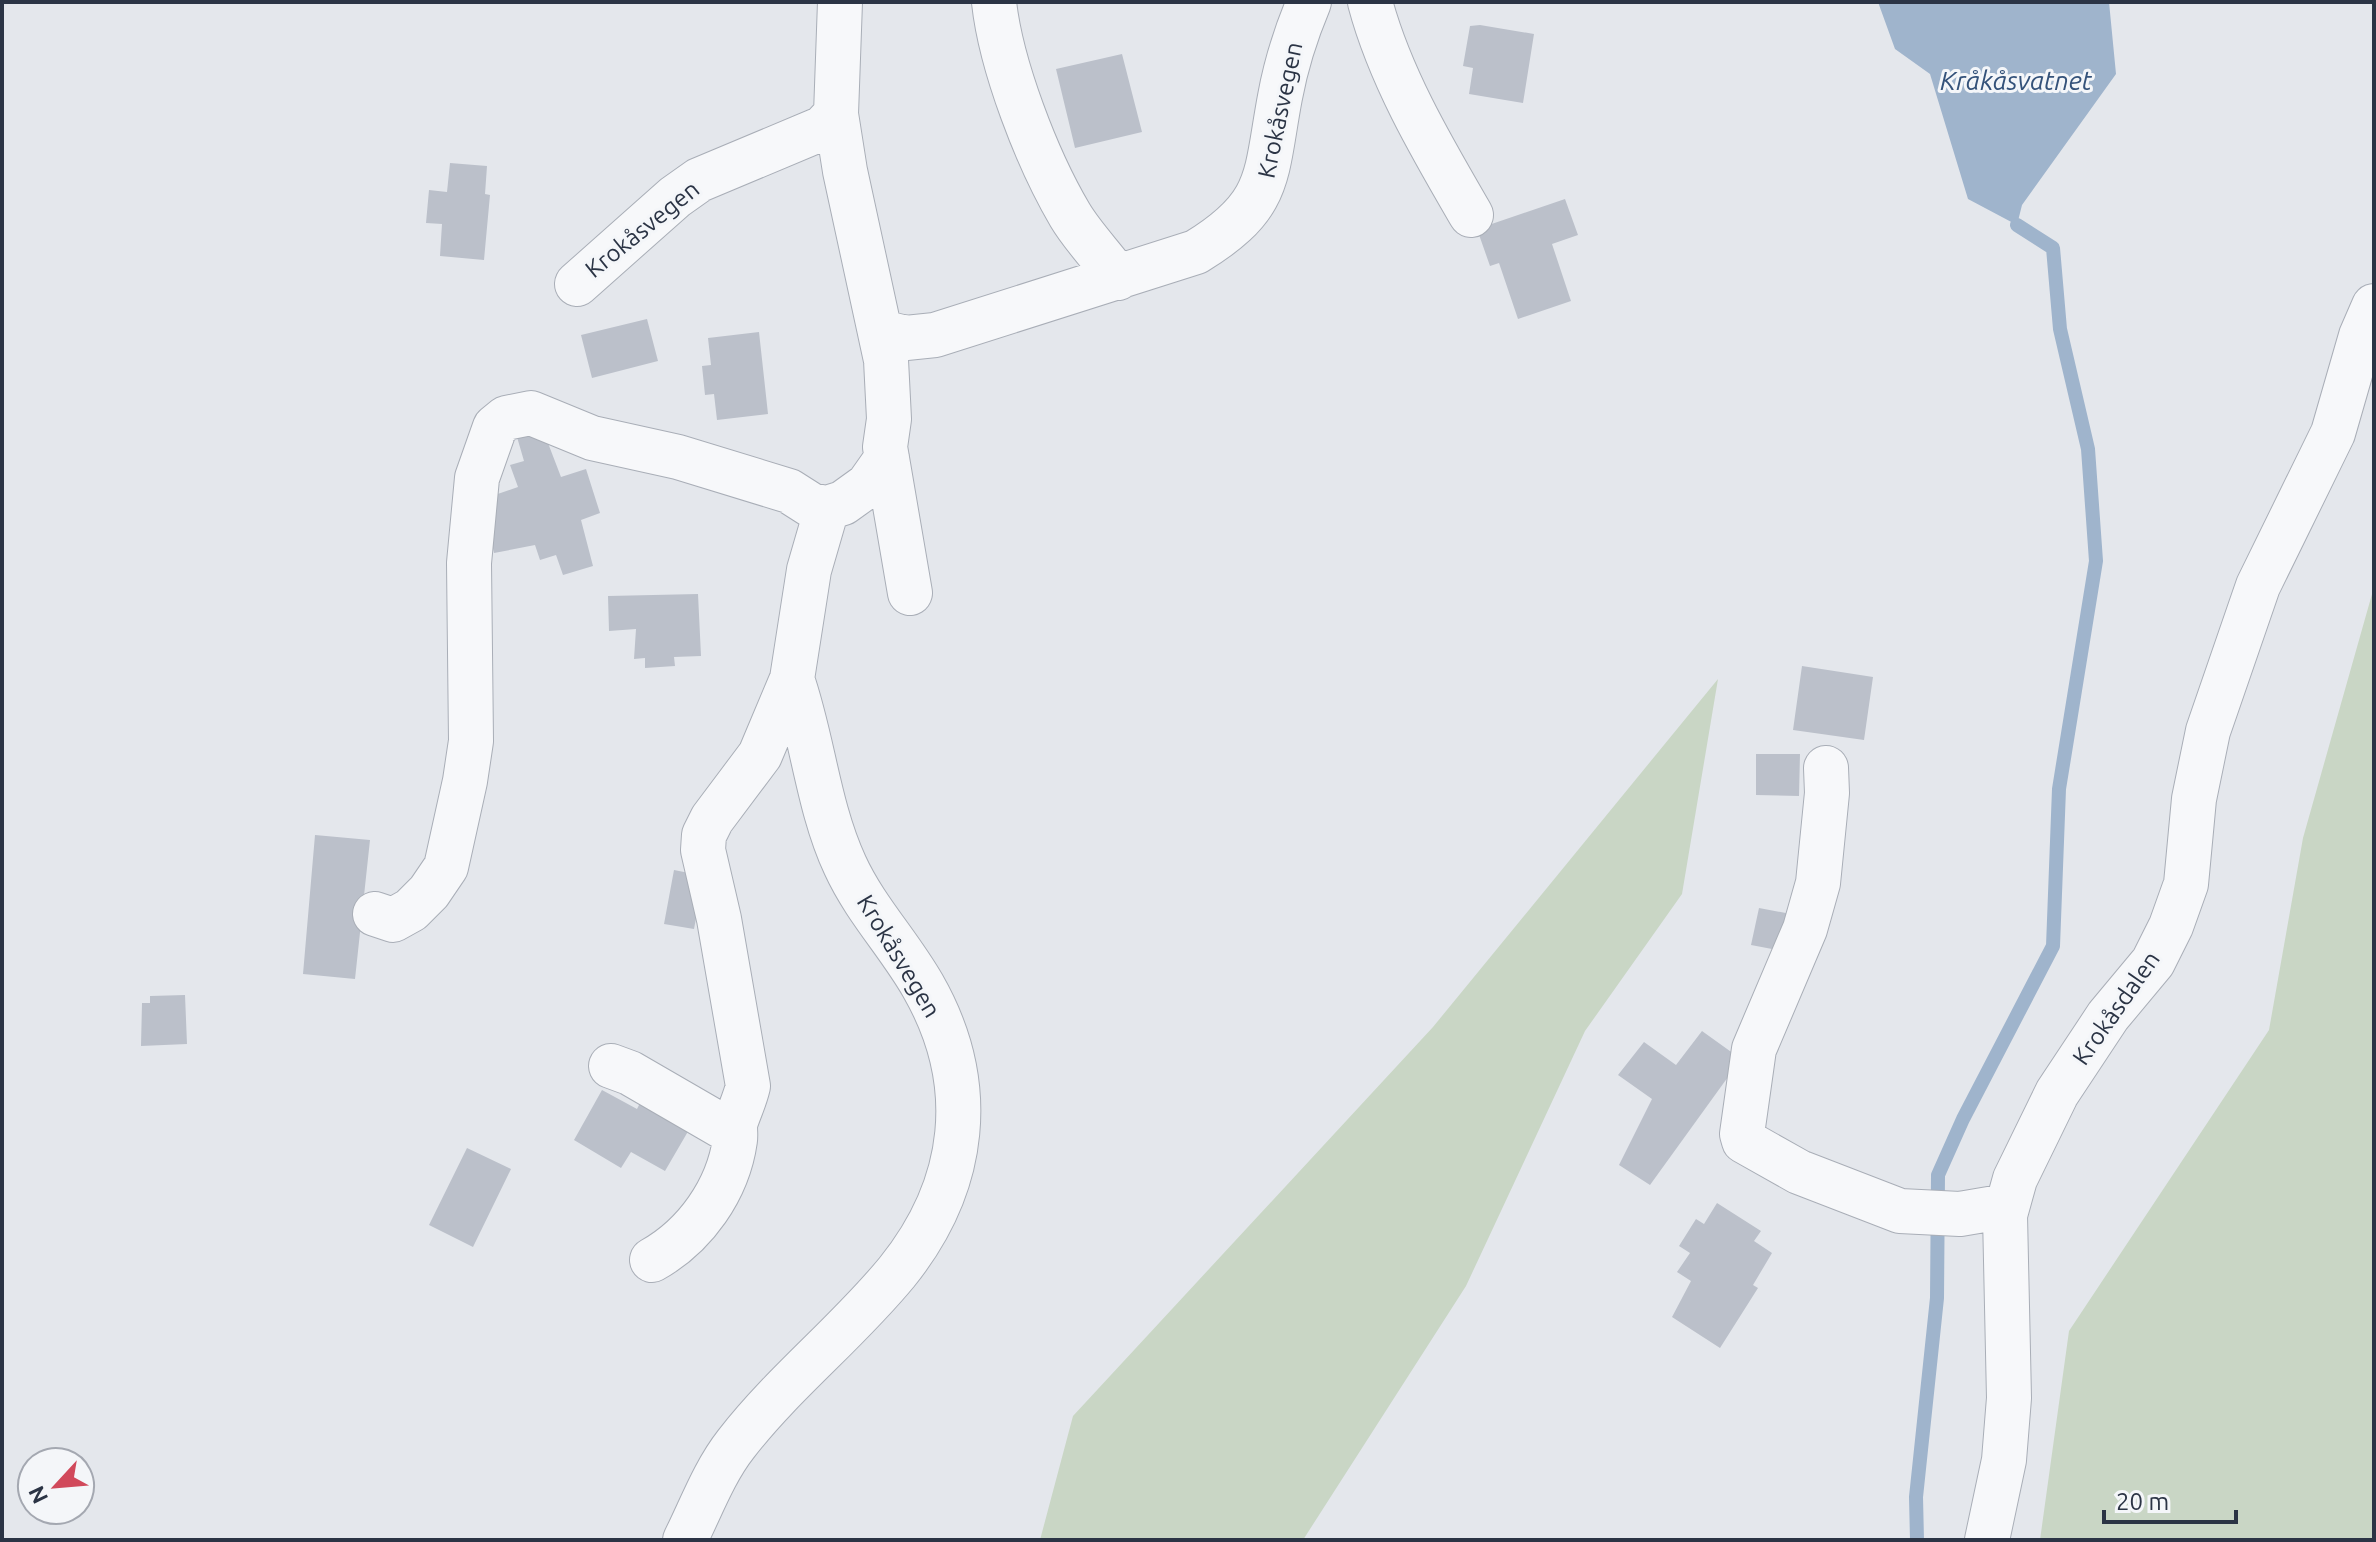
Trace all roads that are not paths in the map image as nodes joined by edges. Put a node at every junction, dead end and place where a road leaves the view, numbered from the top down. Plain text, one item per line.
1 (840, 2) edge
2 (994, 2) edge
3 (1309, 2) edge
4 (1370, 2) edge
5 (836, 114) junction
6 (1471, 215) dead end
7 (1118, 278) junction
8 (577, 284) dead end
9 (2374, 306) edge
10 (881, 332) junction
11 (887, 458) junction
12 (827, 508) junction
13 (910, 593) dead end
14 (792, 679) junction
15 (1826, 768) dead end
16 (375, 914) dead end
17 (611, 1066) dead end
18 (735, 1123) junction
19 (2007, 1206) junction
20 (652, 1260) dead end
21 (709, 1491) junction
22 (685, 1540) edge
23 (720, 1540) edge
24 (1987, 1540) edge

1 - 5 street
2 - 7 street
3 - 7 street, Krokåsvegen
4 - 6 street
5 - 8 street, Krokåsvegen
5 - 10 street
7 - 10 street, Krokåsvegen
9 - 19 street, Krokåsdalen
10 - 11 street
11 - 12 street
11 - 13 street
12 - 14 street, Krokåsvegen
12 - 16 street
14 - 18 street, Krokåsvegen
14 - 21 street, Krokåsvegen
15 - 19 street
17 - 18 street
18 - 20 street, Krokåsvegen
19 - 24 street, Krokåsdalen
21 - 22 street, Krokåsvegen
21 - 23 street

